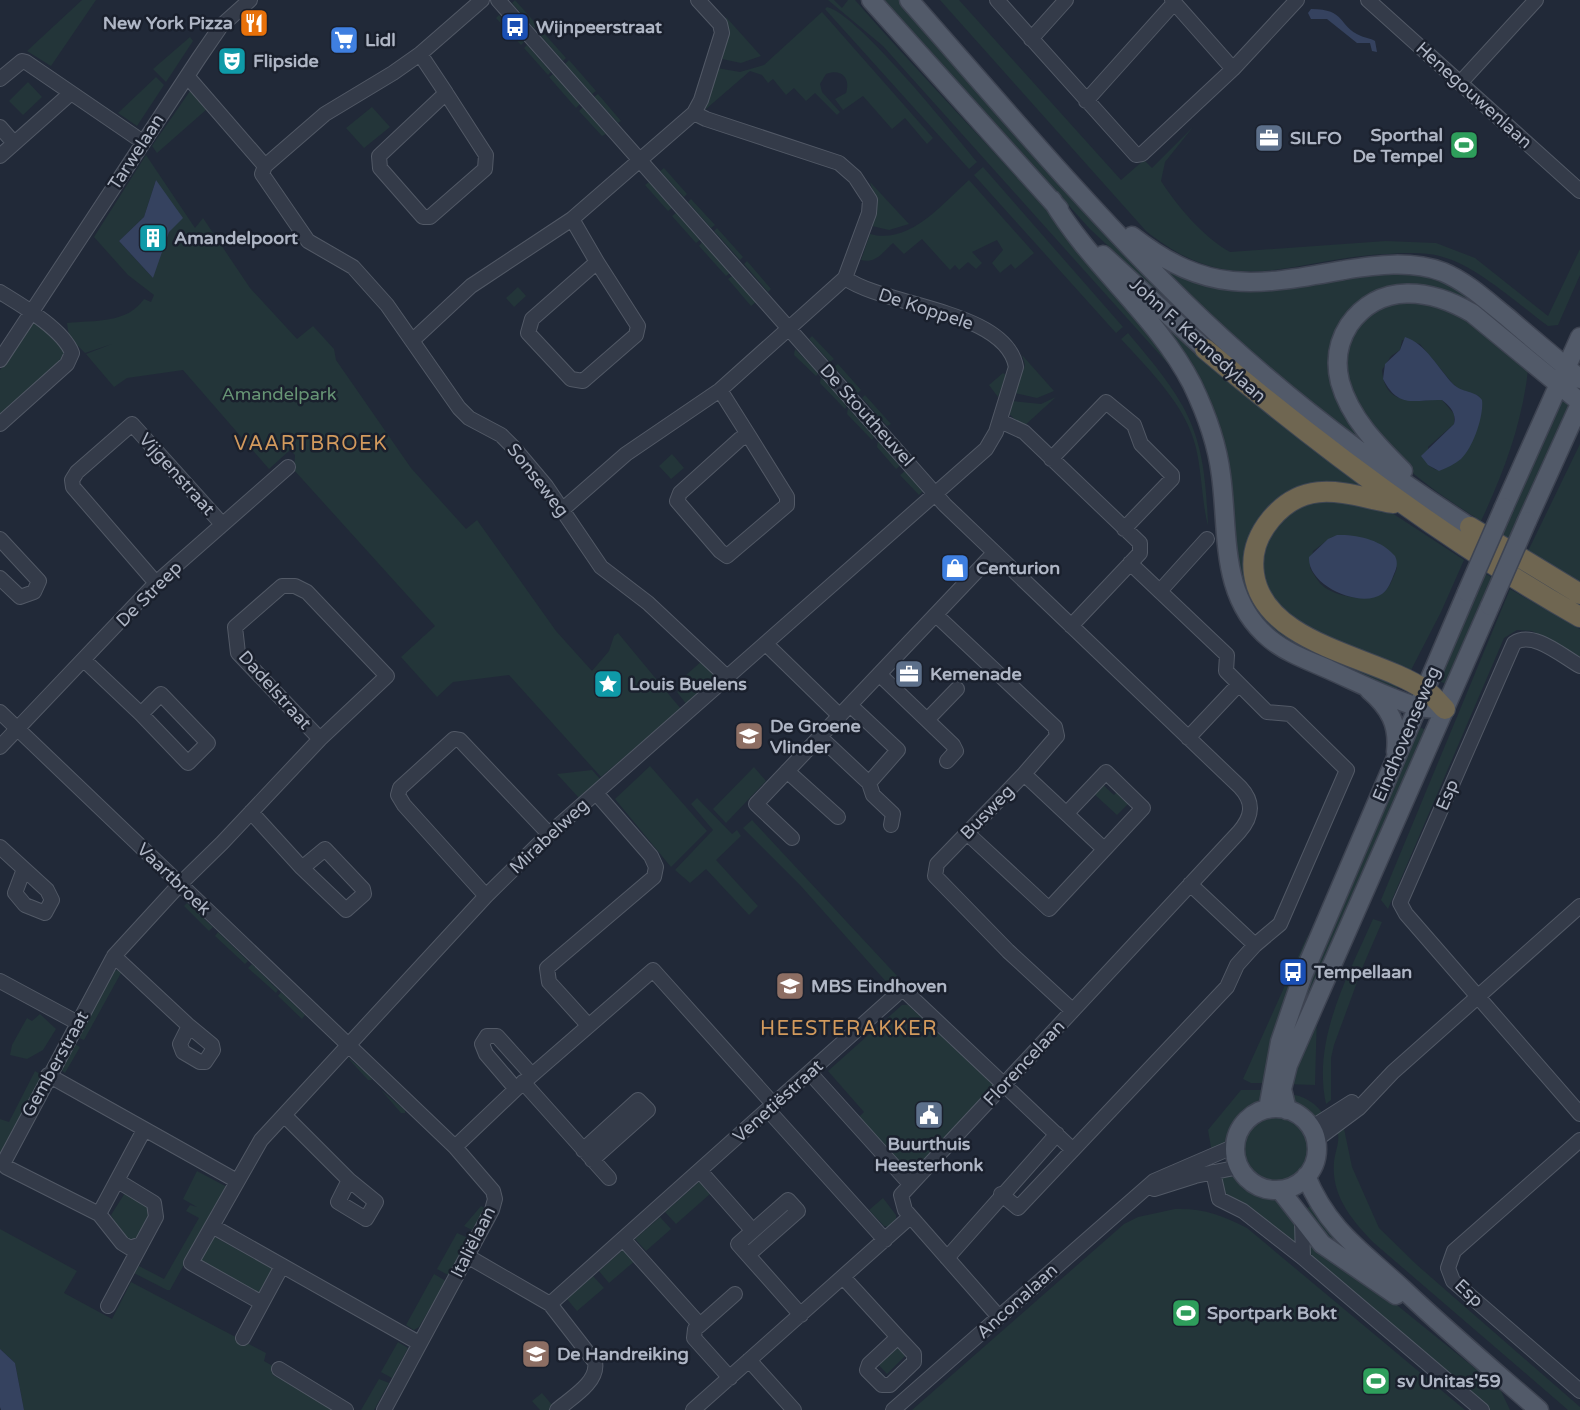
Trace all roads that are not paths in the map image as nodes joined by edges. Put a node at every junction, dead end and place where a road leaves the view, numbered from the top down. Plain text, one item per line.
1 (249, 0) edge
2 (482, 0) edge
3 (498, 0) edge
4 (698, 0) edge
5 (871, 0) edge
6 (909, 0) edge
7 (997, 0) edge
8 (1066, 0) edge
9 (1297, 0) edge
10 (1368, 0) edge
11 (1536, 0) edge
12 (1173, 2) edge
13 (1031, 39) junction
14 (420, 54) junction
15 (1233, 69) junction
16 (187, 76) junction
17 (0, 80) edge
18 (1461, 82) junction
19 (71, 93) junction
20 (446, 93) junction
21 (1086, 101) junction
22 (694, 112) junction
23 (0, 127) edge
24 (14, 142) junction
25 (143, 142) junction
26 (0, 156) edge
27 (640, 160) junction
28 (264, 170) junction
29 (1061, 173) junction
30 (1580, 191) edge
31 (1052, 200) junction
32 (572, 219) junction
33 (597, 262) junction
34 (845, 278) junction
35 (0, 292) edge
36 (32, 312) junction
37 (789, 328) junction
38 (1580, 337) edge
39 (413, 340) junction
40 (1205, 350) joint
41 (0, 360) edge
42 (1573, 373) edge
43 (1559, 385) junction
44 (720, 390) junction
45 (1580, 403) edge
46 (1000, 421) junction
47 (0, 424) edge
48 (749, 436) junction
49 (1052, 459) junction
50 (288, 467) dead end
51 (936, 493) junction
52 (1400, 504) junction
53 (1440, 508) junction
54 (562, 510) junction
55 (222, 524) junction
56 (1470, 527) joint
57 (1124, 529) junction
58 (0, 539) edge
59 (1207, 539) dead end
60 (994, 553) junction
61 (1130, 563) junction
62 (0, 578) edge
63 (156, 583) junction
64 (1160, 591) junction
65 (1580, 594) edge
66 (936, 615) junction
67 (1580, 617) edge
68 (1071, 626) junction
69 (766, 644) junction
70 (84, 660) junction
71 (1580, 666) edge
72 (880, 675) junction
73 (387, 676) joint
74 (727, 677) junction
75 (1239, 684) junction
76 (1364, 686) junction
77 (957, 689) dead end
78 (1422, 699) junction
79 (850, 705) junction
80 (1445, 709) junction
81 (0, 712) edge
82 (141, 714) junction
83 (840, 716) junction
84 (927, 720) junction
85 (18, 729) junction
86 (820, 737) junction
87 (1188, 738) junction
88 (320, 739) junction
89 (0, 747) edge
90 (948, 761) dead end
91 (1395, 763) junction
92 (787, 771) junction
93 (1024, 774) junction
94 (869, 783) junction
95 (596, 793) junction
96 (251, 812) junction
97 (1251, 812) joint
98 (1067, 813) junction
99 (838, 817) dead end
100 (891, 825) dead end
101 (967, 833) junction
102 (549, 834) junction
103 (792, 838) dead end
104 (0, 847) edge
105 (1104, 849) junction
106 (302, 868) junction
107 (24, 869) dead end
108 (180, 884) junction
109 (1191, 884) junction
110 (486, 896) junction
111 (1580, 906) edge
112 (1256, 945) junction
113 (114, 956) junction
114 (0, 981) edge
115 (1477, 998) junction
116 (1072, 1010) junction
117 (78, 1023) junction
118 (588, 1025) junction
119 (189, 1026) dead end
120 (349, 1045) junction
121 (810, 1073) junction
122 (48, 1076) junction
123 (524, 1082) junction
124 (1004, 1085) junction
125 (771, 1108) junction
126 (1268, 1109) junction
127 (1287, 1110) junction
128 (1580, 1114) edge
129 (284, 1115) junction
130 (144, 1130) junction
131 (1056, 1134) junction
132 (1313, 1134) junction
133 (1580, 1140) edge
134 (1235, 1146) junction
135 (455, 1147) junction
136 (1073, 1150) junction
137 (1239, 1167) junction
138 (700, 1171) junction
139 (1213, 1172) junction
140 (1306, 1176) junction
141 (609, 1179) dead end
142 (349, 1180) dead end
143 (118, 1181) junction
144 (237, 1181) junction
145 (910, 1184) junction
146 (1280, 1190) junction
147 (1140, 1192) junction
148 (1001, 1194) junction
149 (99, 1214) junction
150 (910, 1217) junction
151 (1302, 1221) junction
152 (212, 1226) junction
153 (753, 1231) junction
154 (624, 1239) junction
155 (885, 1240) junction
156 (141, 1244) junction
157 (748, 1255) junction
158 (467, 1256) junction
159 (947, 1258) junction
160 (1303, 1258) junction
161 (282, 1266) junction
162 (843, 1277) junction
163 (735, 1294) dead end
164 (262, 1303) junction
165 (550, 1304) junction
166 (108, 1306) dead end
167 (1421, 1309) junction
168 (801, 1315) junction
169 (999, 1317) junction
170 (700, 1325) junction
171 (898, 1337) dead end
172 (243, 1338) dead end
173 (419, 1343) junction
174 (749, 1360) junction
175 (279, 1369) dead end
176 (1498, 1374) junction
177 (730, 1378) junction
178 (1580, 1391) edge
179 (1515, 1406) dead end
180 (346, 1410) edge
181 (384, 1410) edge
182 (557, 1410) edge
183 (693, 1410) edge
184 (794, 1410) edge
185 (893, 1410) edge
186 (1482, 1410) edge
187 (1539, 1410) edge

1 - 16 street, Tarwelaan
2 - 14 street
3 - 27 street, De Stoutheuvel
4 - 22 street
5 - 31 main road, John F. Kennedylaan
6 - 29 main road, John F. Kennedylaan
7 - 13 street
8 - 13 street
9 - 15 street
10 - 18 street, Henegouwenlaan
11 - 18 street
12 - 15 street
12 - 21 street
13 - 21 street
14 - 20 street
14 - 28 street
15 - 21 street
16 - 25 street, Tarwelaan
16 - 28 street, Sonseweg
17 - 19 street
18 - 30 street, Henegouwenlaan
19 - 24 street
19 - 25 street
20 - 20 street
22 - 27 street
22 - 34 street
23 - 24 street
24 - 26 street
25 - 36 street, Tarwelaan
27 - 32 street
27 - 37 street, De Stoutheuvel
28 - 39 street, Sonseweg
29 - 42 main road
29 - 53 main road, John F. Kennedylaan
31 - 40 main road, John F. Kennedylaan
31 - 76 main road
32 - 33 street
32 - 39 street
33 - 33 street
34 - 37 street
34 - 46 street, De Koppele
35 - 36 street
36 - 41 street, Tarwelaan
36 - 47 street
37 - 44 street
37 - 51 street, De Stoutheuvel
38 - 42 main road
39 - 54 street, Sonseweg
40 - 52 highway, John F. Kennedylaan
42 - 43 main road, Eindhovenseweg
43 - 45 main road
43 - 53 main road
43 - 78 main road, Eindhovenseweg, bridge
44 - 48 street
44 - 54 street
45 - 80 main road, Eindhovenseweg, bridge
46 - 49 street
46 - 51 street, De Koppele
48 - 48 street
49 - 57 street
49 - 57 street
50 - 55 street, De Streep
51 - 60 street, De Stoutheuvel
51 - 69 street, Mirabelweg
52 - 67 highway, John F. Kennedylaan
52 - 78 highway
53 - 56 main road, John F. Kennedylaan
54 - 74 street, Sonseweg
55 - 63 street, De Streep
55 - 63 street, Vijgenstraat
56 - 65 highway, John F. Kennedylaan
57 - 61 street
58 - 62 street
59 - 64 street
60 - 66 street
60 - 68 street, De Stoutheuvel
61 - 64 street
61 - 68 street
63 - 70 street, De Streep
64 - 75 street
66 - 72 street
66 - 93 street, Busweg
68 - 87 street, De Stoutheuvel
69 - 74 street, Mirabelweg
69 - 83 street
70 - 82 street
70 - 85 street, De Streep
71 - 115 street, Esp
72 - 79 street
72 - 84 street
73 - 88 street, Gemberstraat
73 - 88 street, Dadelstraat
74 - 95 street, Mirabelweg
75 - 87 street
75 - 112 street
76 - 78 main road
76 - 91 main road
77 - 84 street
78 - 80 highway
78 - 91 main road, Eindhovenseweg
79 - 83 street
79 - 94 street
80 - 127 main road, Eindhovenseweg
81 - 85 street, Vaartbroek
82 - 82 street
83 - 86 street
84 - 90 street
85 - 89 street, De Streep
85 - 108 street, Vaartbroek
86 - 92 street
86 - 94 street
87 - 97 street, De Stoutheuvel
88 - 96 street, Gemberstraat
91 - 126 main road, Eindhovenseweg
92 - 99 street
92 - 103 street
93 - 98 street
93 - 101 street, Busweg
94 - 100 street
95 - 102 street, Mirabelweg
95 - 118 street
96 - 106 street
96 - 108 street, Gemberstraat
97 - 109 street, Florencelaan
98 - 105 street
98 - 105 street
101 - 105 street
101 - 116 street, Busweg
102 - 110 street, Mirabelweg
102 - 110 street
104 - 107 street
106 - 106 street
108 - 113 street, Gemberstraat
108 - 120 street, Vaartbroek
109 - 112 street
109 - 116 street, Florencelaan
110 - 120 street, Mirabelweg
111 - 115 street
112 - 136 street
113 - 117 street, Gemberstraat
113 - 119 street
114 - 117 street
115 - 128 street, Esp
115 - 132 street
116 - 124 street, Florencelaan
117 - 122 street, Gemberstraat
118 - 123 street
118 - 125 street
120 - 129 street, Mirabelweg
120 - 135 street, Italiëlaan
121 - 124 street, Venetiëstraat
121 - 125 street, Venetiëstraat
121 - 145 street
122 - 130 street
122 - 149 street, Gemberstraat
123 - 135 street
123 - 141 street
124 - 131 street
124 - 145 street, Florencelaan
125 - 138 street, Venetiëstraat
125 - 155 street
126 - 127 main road
126 - 134 main road
127 - 132 main road
129 - 142 street
129 - 144 street, Mirabelweg
130 - 143 street
130 - 144 street
131 - 136 street
131 - 148 street
132 - 140 main road
133 - 178 street, Esp
134 - 137 main road
134 - 147 street, Anconalaan
135 - 158 street, Italiëlaan
136 - 148 street
137 - 139 street, Anconalaan
137 - 146 main road
138 - 153 street
138 - 154 street, Venetiëstraat
139 - 147 street, Anconalaan
139 - 160 street
140 - 146 main road
140 - 167 main road
143 - 149 street
143 - 156 street
144 - 152 street, Mirabelweg
145 - 150 street
146 - 151 main road
147 - 169 street, Anconalaan
148 - 159 street
149 - 156 street, Gemberstraat
150 - 155 street
150 - 159 street
151 - 160 street
151 - 167 main road
152 - 161 street
152 - 164 street, Mirabelweg
153 - 157 street
153 - 157 street
154 - 165 street, Venetiëstraat
154 - 170 street
155 - 162 street
156 - 166 street
157 - 168 street
158 - 165 street
158 - 173 street, Italiëlaan
159 - 169 street
160 - 186 street
161 - 164 street
161 - 173 street
162 - 168 street
162 - 171 street
163 - 170 street
164 - 172 street
165 - 182 street
167 - 176 main road
168 - 174 street
169 - 185 street, Anconalaan
170 - 177 street
173 - 181 street, Italiëlaan
174 - 177 street
174 - 184 street
175 - 180 street
176 - 179 main road
176 - 187 main road
177 - 183 street

